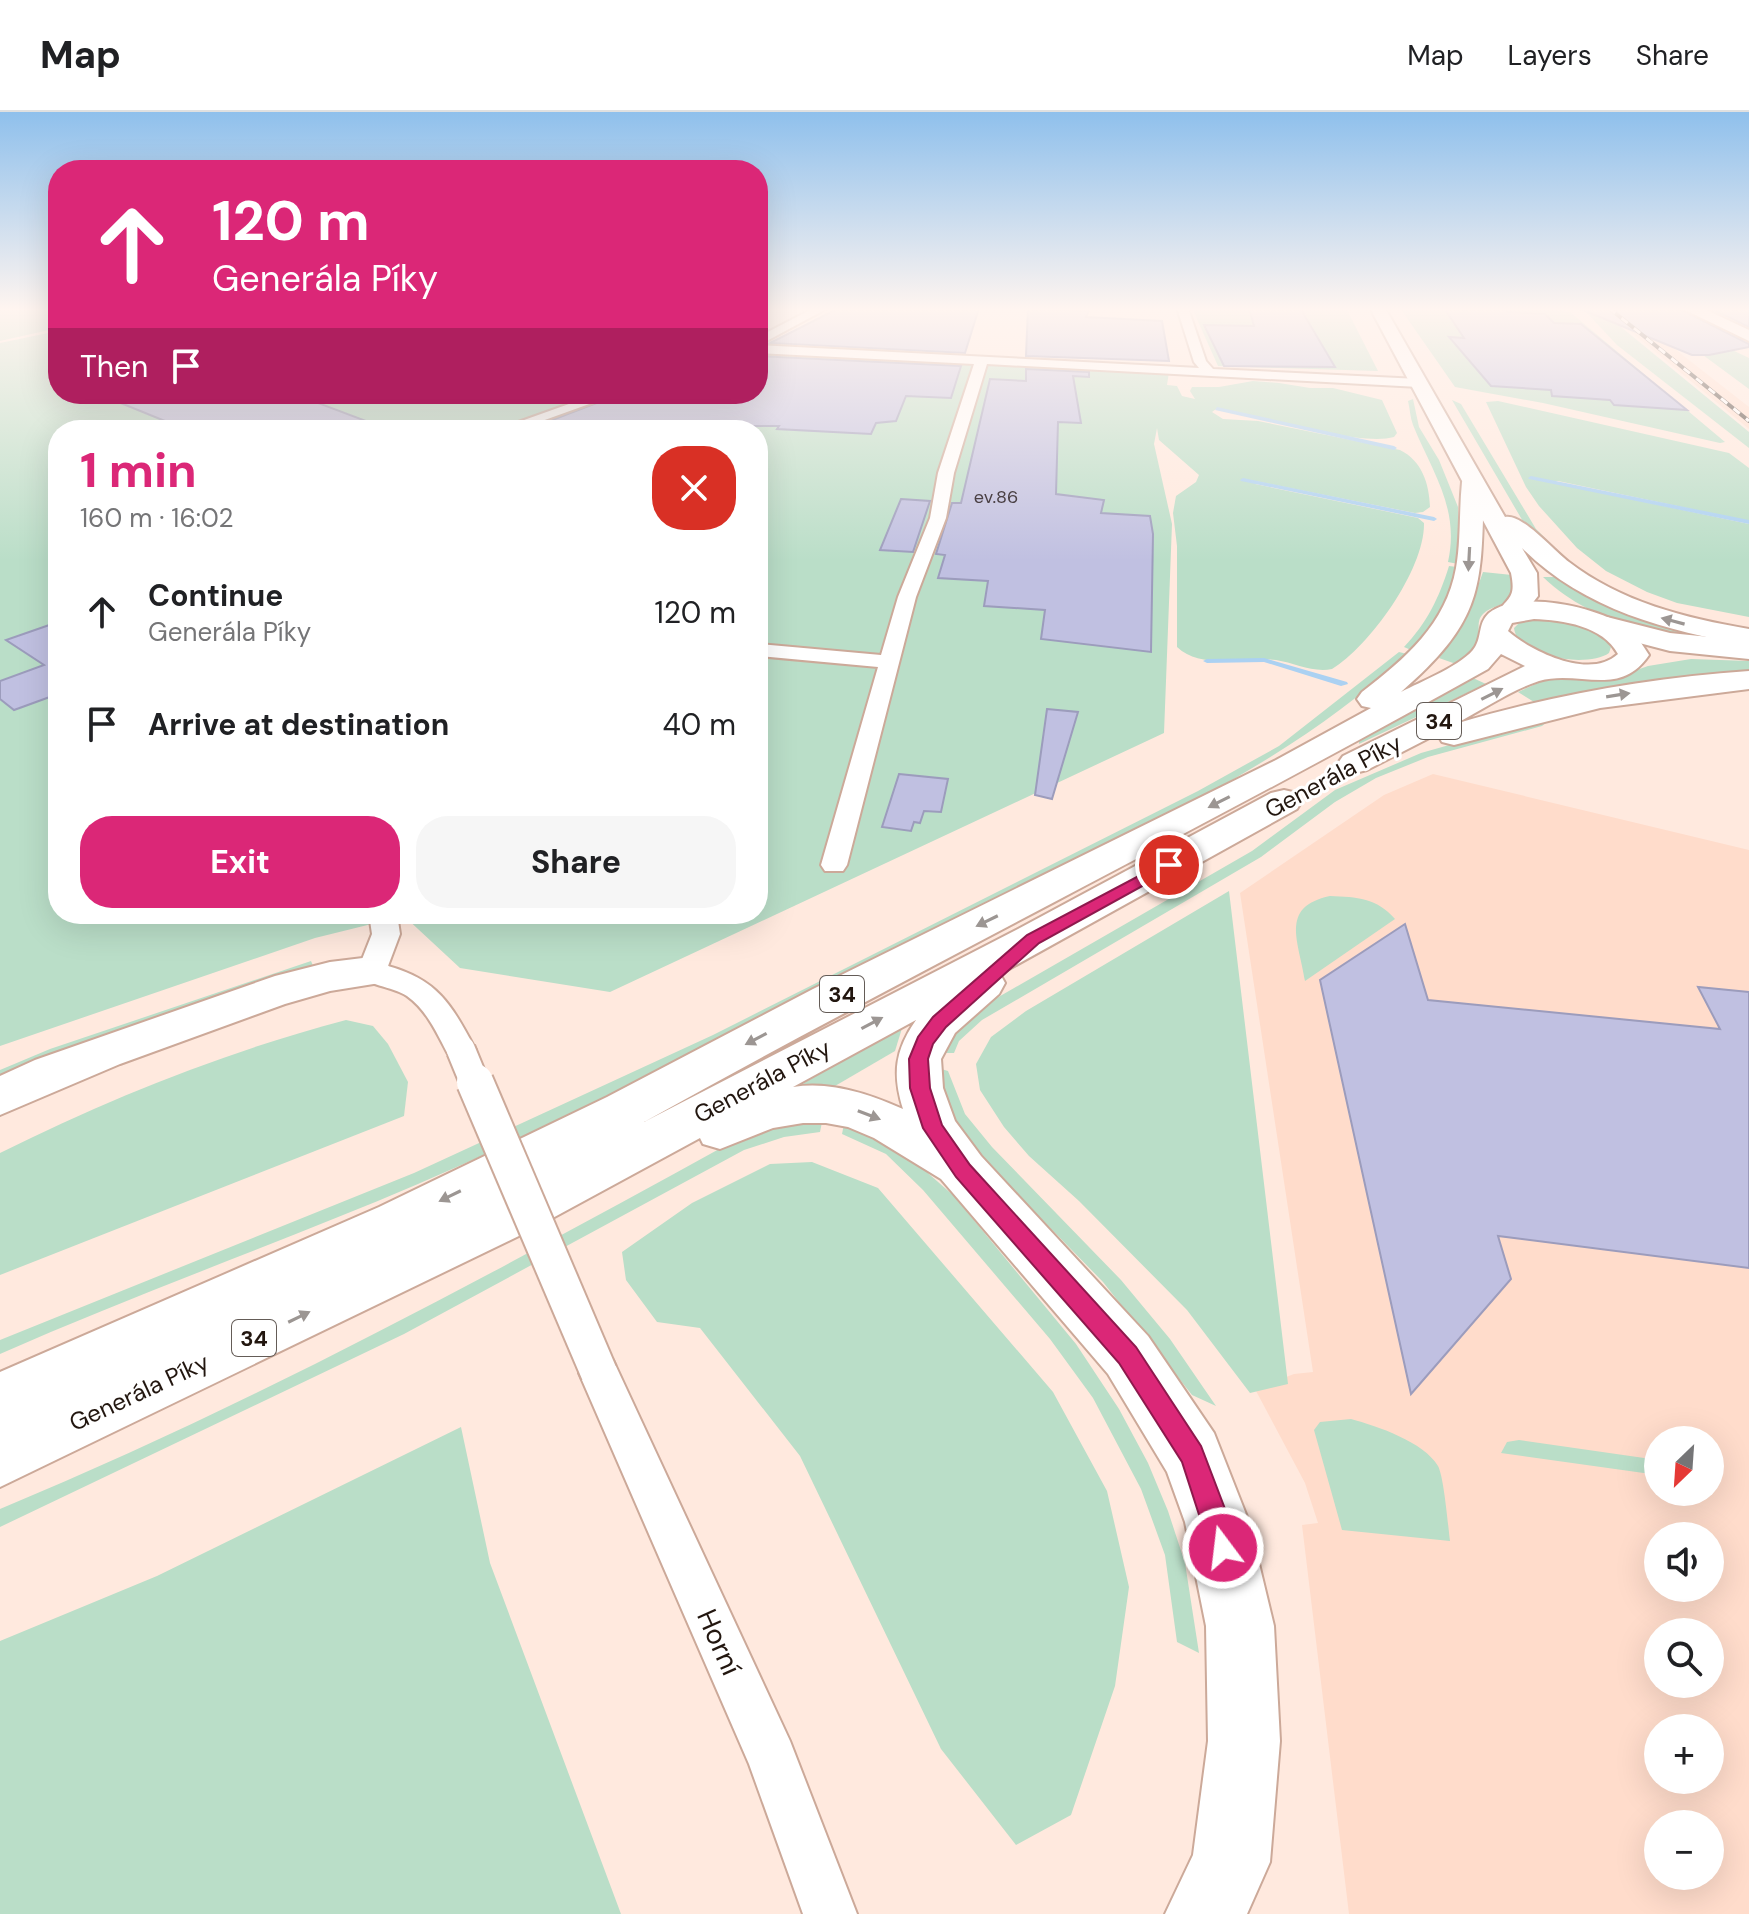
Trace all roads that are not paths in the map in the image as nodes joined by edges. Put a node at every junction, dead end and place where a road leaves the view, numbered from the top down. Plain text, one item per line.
1 (971, 392) edge
2 (1424, 392) edge
3 (580, 404) edge
4 (533, 420) edge
5 (1473, 482) junction
6 (1524, 573) junction
7 (1597, 623) junction
8 (1502, 624) junction
9 (1749, 637) edge
10 (768, 651) edge
11 (1749, 653) edge
12 (891, 662) junction
13 (1629, 663) junction
14 (1556, 668) junction
15 (1749, 680) edge
16 (1306, 773) junction
17 (834, 865) dead end
18 (384, 924) edge
19 (1033, 939) junction
20 (371, 972) junction
21 (0, 1097) edge
22 (963, 1171) junction
23 (507, 1217) junction
24 (244, 1293) junction
25 (0, 1373) edge
26 (0, 1402) edge
27 (0, 1456) edge
28 (830, 1914) edge
29 (1205, 1914) edge

1 - 12 street
2 - 5 main road
3 - 4 street
5 - 6 main road
9 -> 5 main road
5 -> 16 main road
6 - 7 main road
6 - 8 main road
7 - 8 main road, 34
7 - 11 main road, 34
7 - 13 main road
8 - 14 main road, 34
8 - 16 main road, Generála Píky / 34
10 - 12 street
11 - 13 main road, 34
12 - 17 street
13 - 14 main road, 34
16 -> 14 main road, Generála Píky / 34
16 -> 15 main road, 34
16 - 19 main road, Generála Píky / 34
16 -> 24 main road, Generála Píky / 34
18 - 20 street
19 - 22 main road
23 -> 19 main road, Generála Píky / 34
20 - 21 main road
20 - 28 street, Horní, bridge
23 -> 22 main road
22 - 29 main road
27 -> 23 main road, Generála Píky / 34
24 - 25 main road
24 - 26 main road, Generála Píky / 34

